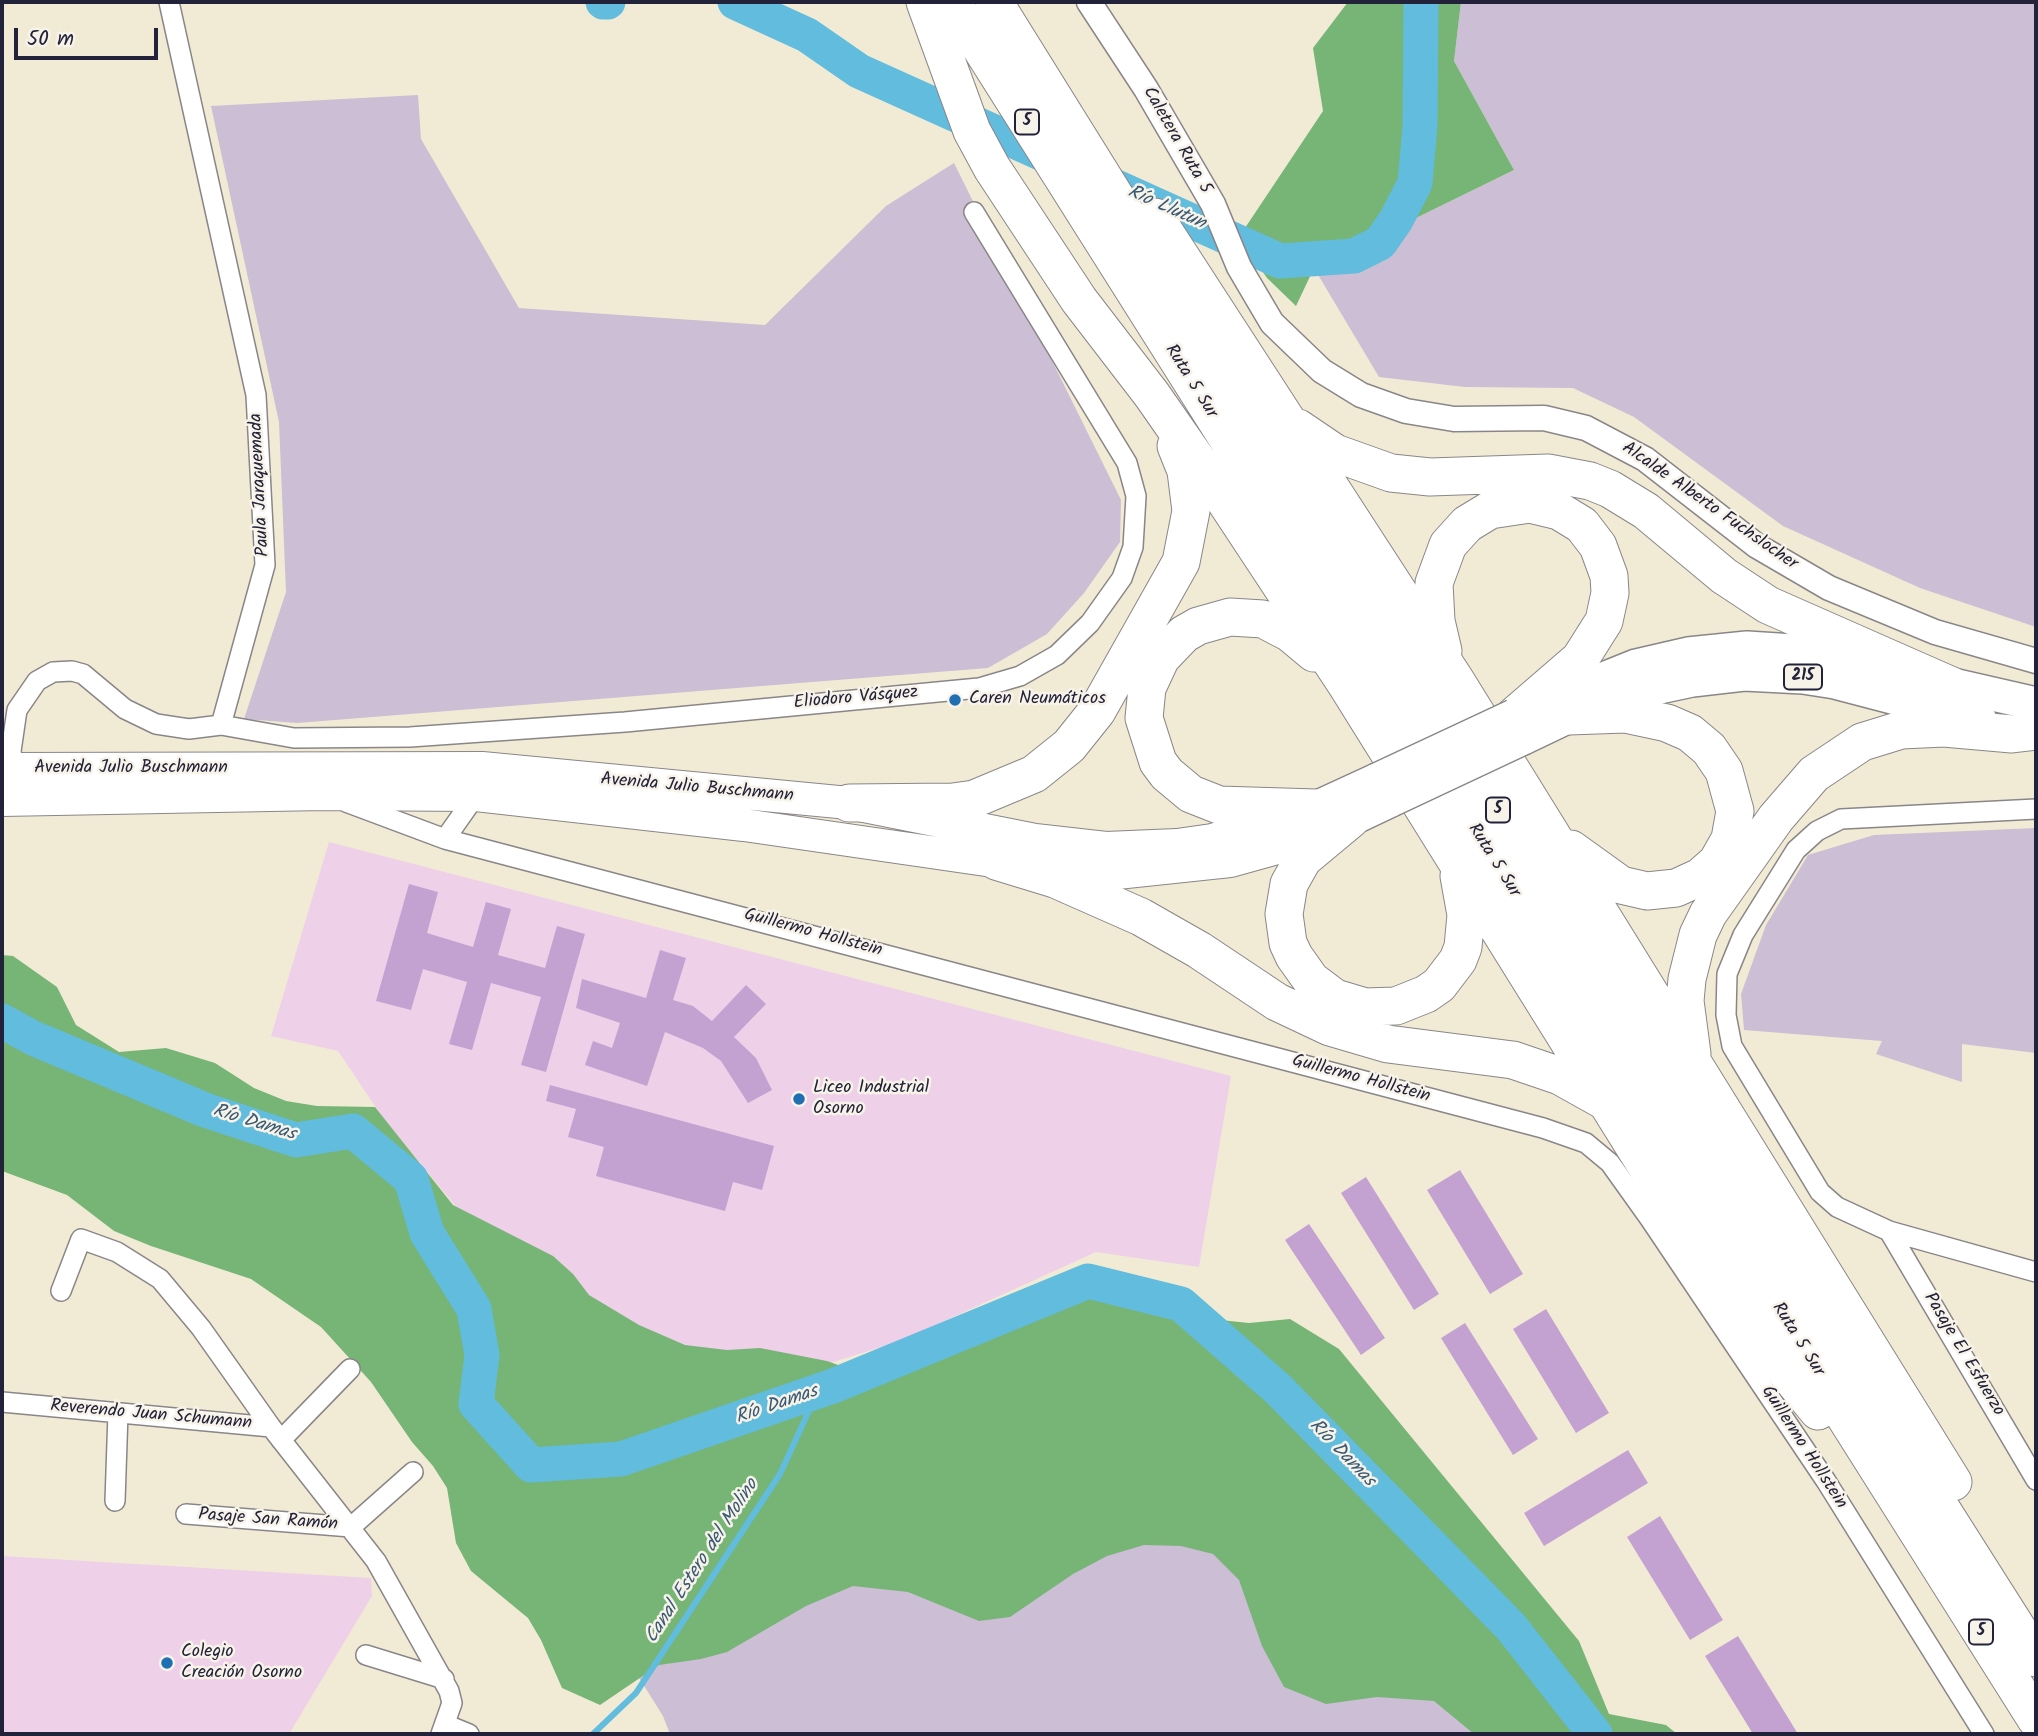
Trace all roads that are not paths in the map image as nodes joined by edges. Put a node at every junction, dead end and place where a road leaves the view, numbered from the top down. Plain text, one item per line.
1 (169, 2) edge
2 (925, 2) edge
3 (952, 2) edge
4 (994, 2) edge
5 (1010, 2) edge
6 (1089, 2) edge
7 (974, 212) dead end
8 (1272, 323) joint
9 (1152, 395) junction
10 (1282, 413) junction
11 (2036, 661) edge
12 (1455, 681) junction
13 (1346, 684) junction
14 (1952, 686) junction
15 (2036, 704) edge
16 (1570, 716) junction
17 (221, 725) junction
18 (1518, 727) junction
19 (2036, 731) edge
20 (9, 784) edge
21 (1384, 790) junction
22 (324, 794) junction
23 (475, 795) junction
24 (849, 803) junction
25 (1316, 808) junction
26 (2036, 809) edge
27 (1350, 819) junction
28 (1545, 824) junction
29 (445, 839) junction
30 (1449, 849) junction
31 (996, 861) junction
32 (1695, 1069) junction
33 (1607, 1103) junction
34 (1889, 1231) junction
35 (2036, 1272) edge
36 (61, 1291) dead end
37 (350, 1369) dead end
38 (2, 1402) edge
39 (118, 1413) junction
40 (276, 1434) junction
41 (412, 1472) dead end
42 (2036, 1480) edge
43 (115, 1501) dead end
44 (186, 1514) dead end
45 (351, 1527) junction
46 (1926, 1545) junction
47 (2009, 1615) junction
48 (366, 1655) dead end
49 (2036, 1658) edge
50 (443, 1679) junction
51 (2036, 1719) edge
52 (444, 1730) edge
53 (469, 1734) edge
54 (1984, 1734) edge

1 - 17 street, Paula Jaraquemada
2 - 9 highway
3 - 46 highway, Ruta 5 Sur / 5
4 - 47 highway, Ruta 5 Sur / 5
5 - 10 highway
6 - 8 street, Caletera Ruta 5
7 - 17 street, Eliodoro Vásquez
8 - 11 street, Alcalde Alberto Fuchslocher
9 - 13 highway
9 - 24 highway
10 - 12 highway
10 - 14 highway
12 - 18 highway
12 - 28 highway
13 - 25 highway
13 - 30 highway
14 - 15 highway, 215
14 - 18 highway, 215
16 - 18 highway, 215
16 - 19 highway, 215
16 - 28 highway
17 - 20 street
18 - 21 highway, bridge
19 - 32 highway
20 - 22 main road, Avenida Julio Buschmann
20 - 24 main road, Avenida Julio Buschmann
21 - 25 highway, Avenida Julio Buschmann
21 - 27 highway
22 - 23 main road, Avenida Julio Buschmann
22 - 29 street, Guillermo Hollstein
23 - 29 street
23 - 31 main road, Avenida Julio Buschmann
24 - 25 main road, Avenida Julio Buschmann
26 - 34 street
27 - 30 highway
27 - 31 main road, Avenida Julio Buschmann
28 - 32 highway
29 - 54 street, Guillermo Hollstein
30 - 33 highway
31 - 33 highway
32 - 47 highway
33 - 46 highway
34 - 35 street
34 - 42 street, Pasaje El Esfuerzo
36 - 40 street
37 - 40 street
38 - 39 street, Reverendo Juan Schumann
39 - 40 street, Reverendo Juan Schumann
39 - 43 street
40 - 45 street
41 - 45 street
44 - 45 street, Pasaje San Ramón
45 - 50 street
46 - 51 highway, Ruta 5 Sur / 5
47 - 49 highway, Ruta 5 Sur / 5
48 - 50 street
50 - 52 street
52 - 53 street

